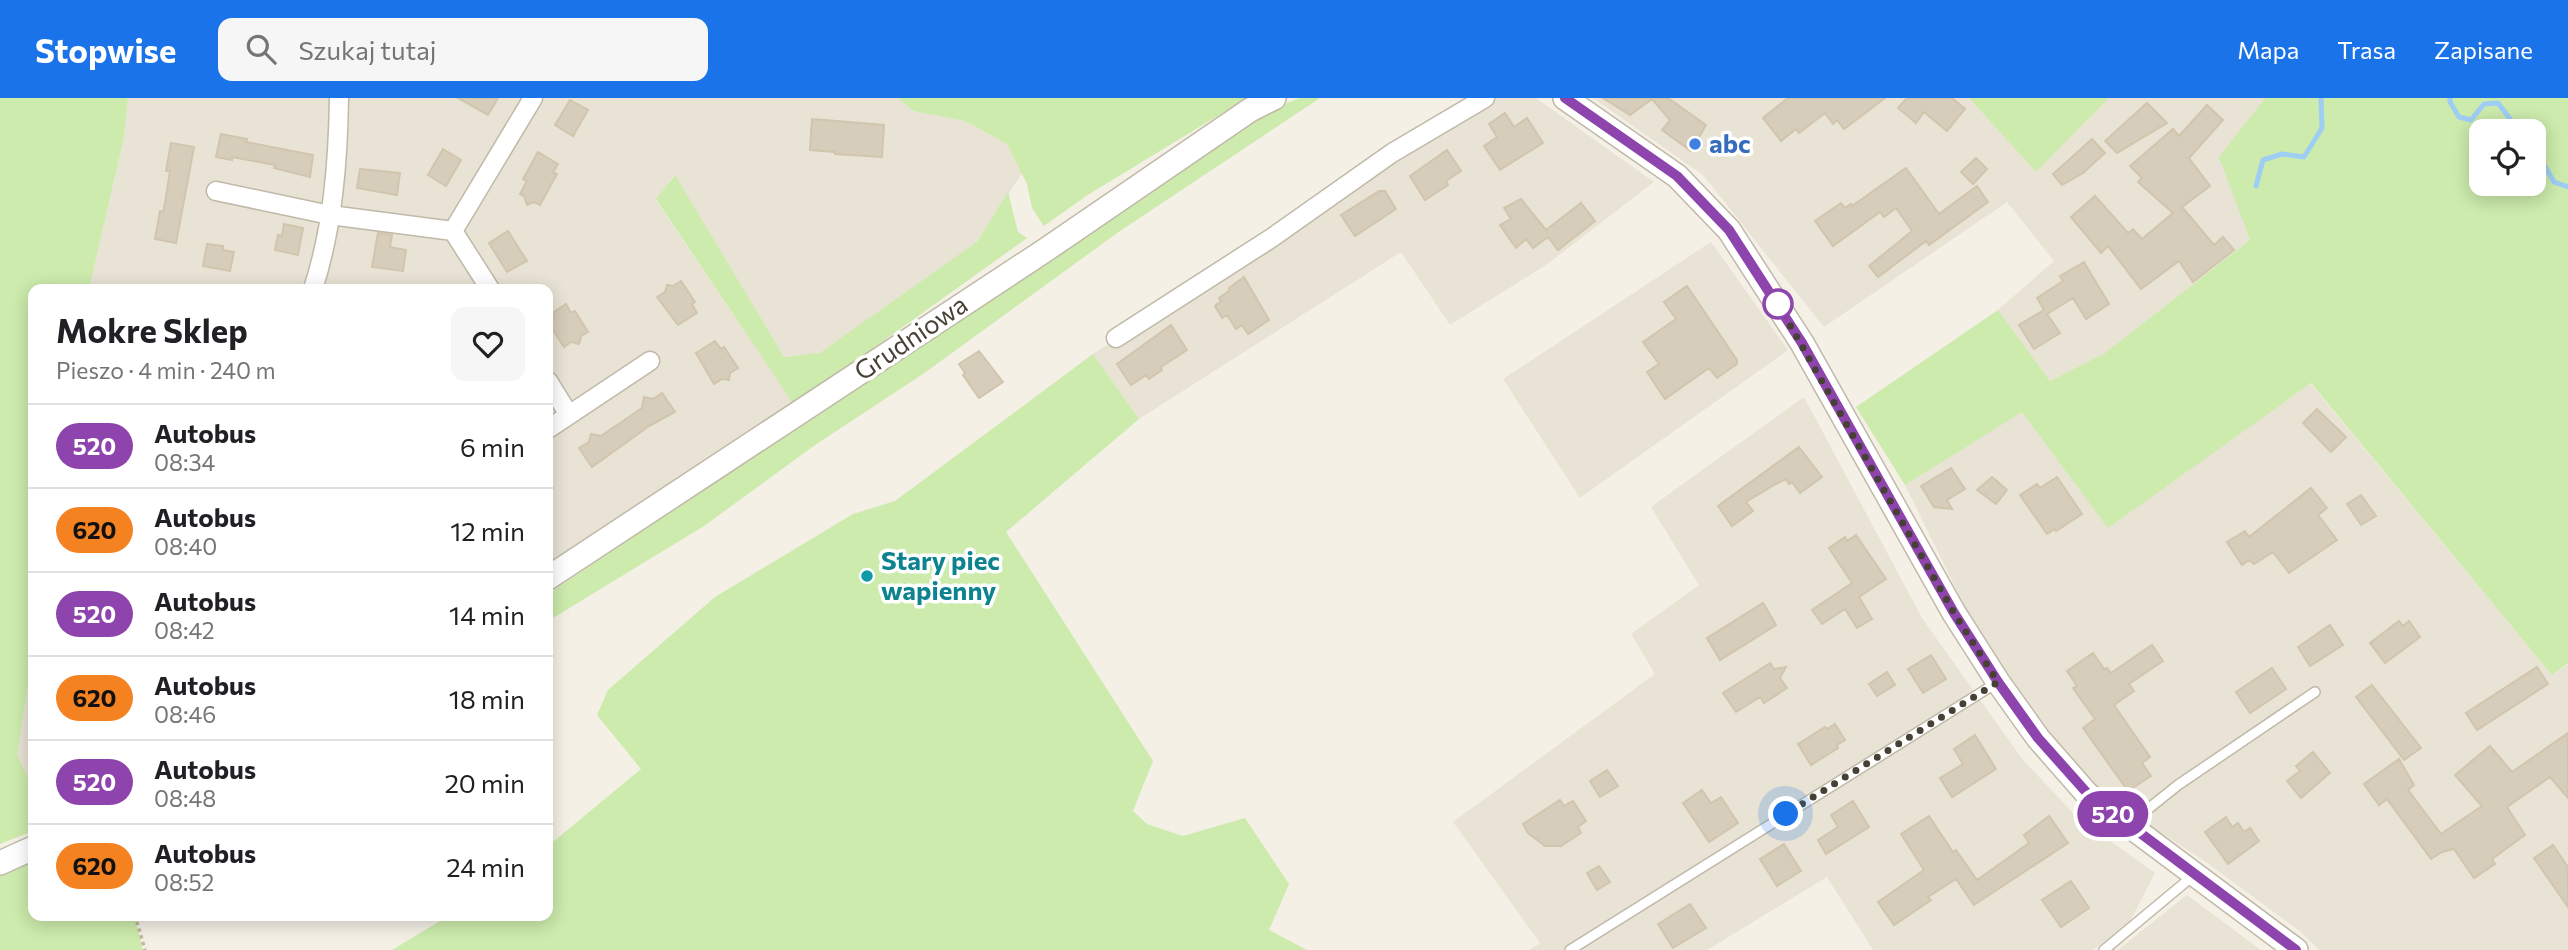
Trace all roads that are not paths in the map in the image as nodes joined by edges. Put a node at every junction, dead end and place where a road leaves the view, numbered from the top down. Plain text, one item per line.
1 (339, 98) edge
2 (533, 98) edge
3 (1274, 98) edge
4 (1485, 98) edge
5 (1565, 98) edge
6 (216, 191) dead end
7 (330, 215) junction
8 (453, 231) junction
9 (314, 284) edge
10 (487, 284) edge
11 (1116, 338) dead end
12 (650, 361) dead end
13 (553, 389) edge
14 (569, 415) junction
15 (553, 426) edge
16 (553, 575) edge
17 (1998, 682) junction
18 (2315, 692) dead end
19 (2131, 828) junction
20 (28, 850) edge
21 (0, 863) edge
22 (2194, 875) junction
23 (1570, 950) edge
24 (2104, 950) edge
25 (2296, 950) edge

1 - 7 street
2 - 8 street
3 - 16 street, Grudniowa
4 - 11 street
5 - 17 street
6 - 7 street
7 - 8 street
7 - 9 street
8 - 10 street
12 - 14 street
13 - 14 street
14 - 15 street
17 - 19 street
17 - 23 lane
18 - 19 lane
19 - 22 street
20 - 21 street
22 - 24 lane
22 - 25 street

